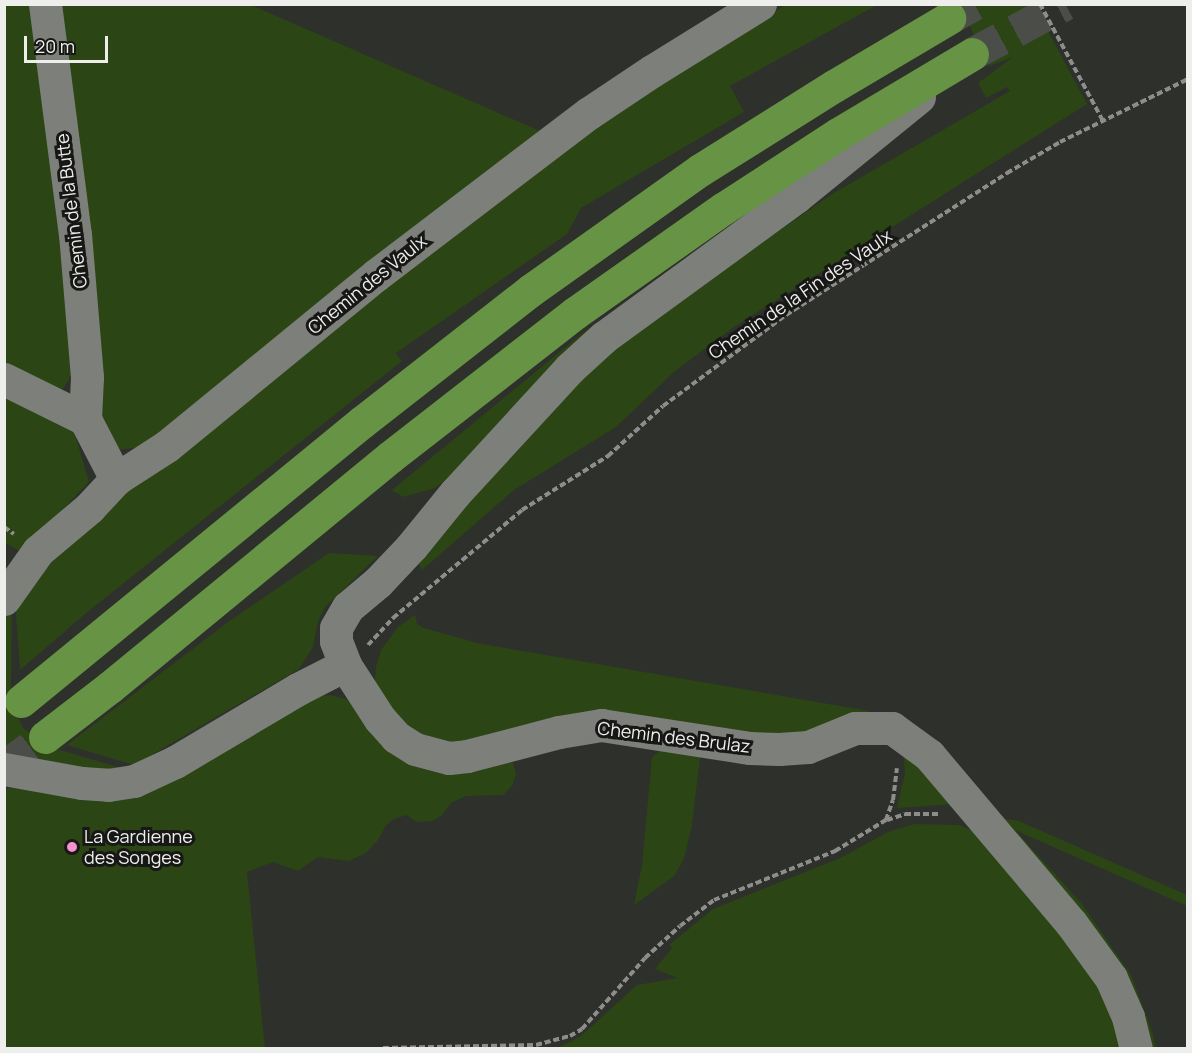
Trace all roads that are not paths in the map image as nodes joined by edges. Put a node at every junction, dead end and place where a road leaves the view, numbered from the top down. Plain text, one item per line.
1 (45, 4) edge
2 (760, 4) edge
3 (949, 18) tunnel mouth
4 (972, 54) joint
5 (4, 379) edge
6 (85, 419) junction
7 (116, 479) junction
8 (4, 599) edge
9 (345, 665) junction
10 (21, 701) dead end
11 (45, 736) tunnel mouth
12 (4, 769) edge
13 (1136, 1048) edge

1 - 6 street, Chemin de la Butte
2 - 7 street, Chemin des Vaulx
3 - 10 highway
4 - 9 street, Chemin des Brulaz
4 - 11 highway
5 - 6 street
6 - 7 street
7 - 8 street, Chemin des Vaulx
9 - 12 street
9 - 13 street, Chemin des Brulaz

